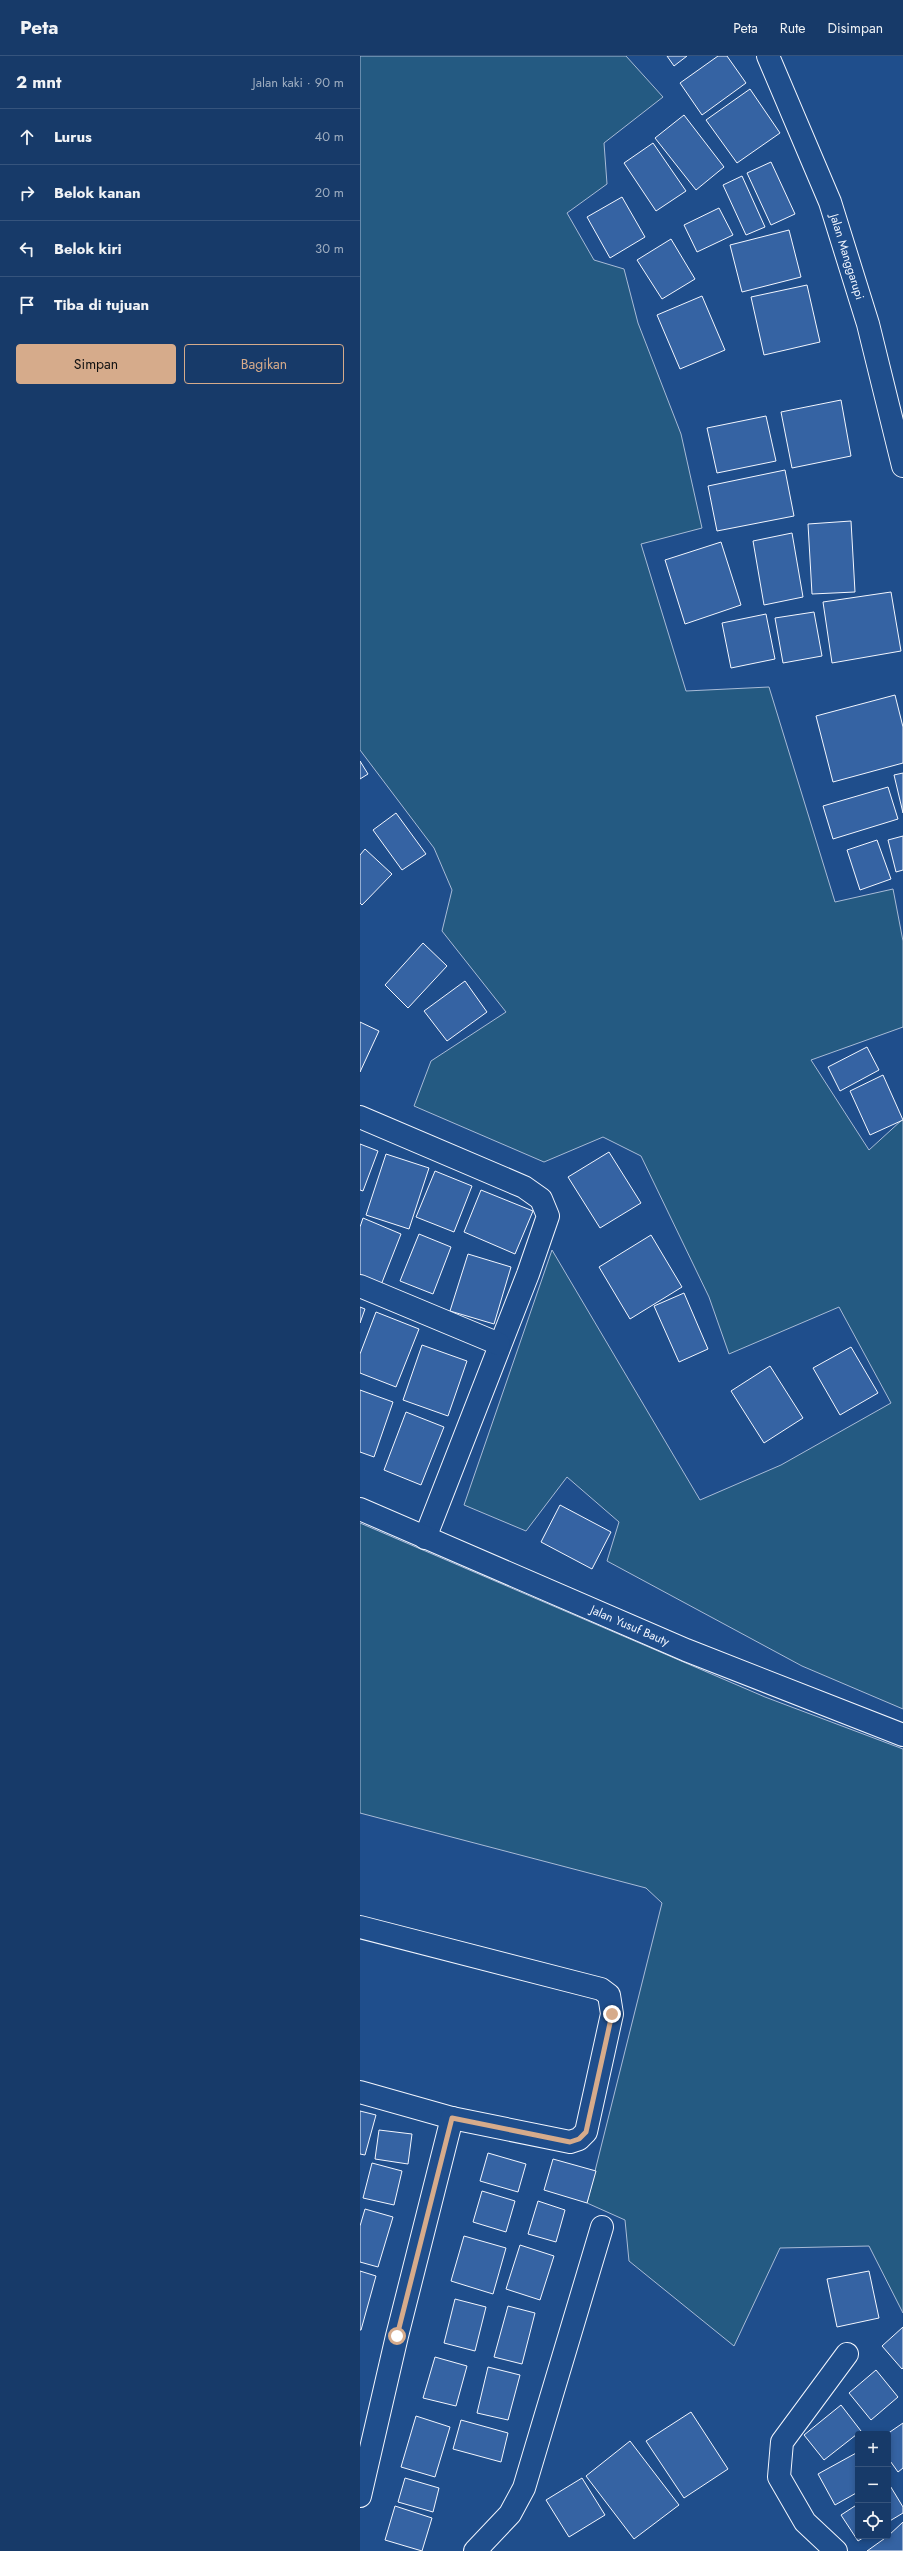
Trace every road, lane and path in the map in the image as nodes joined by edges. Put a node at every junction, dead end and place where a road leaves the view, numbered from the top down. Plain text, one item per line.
1 (768, 56) edge
2 (903, 466) edge
3 (360, 1117) edge
4 (360, 1286) edge
5 (499, 1344) junction
6 (360, 1509) edge
7 (425, 1538) junction
8 (903, 1735) edge
9 (360, 1927) edge
10 (360, 2092) edge
11 (452, 2118) junction
12 (602, 2227) dead end
13 (847, 2354) dead end
14 (360, 2496) edge
15 (475, 2551) edge
16 (836, 2551) edge

1 - 2 street, Jalan Manggarupi
3 - 5 street
4 - 5 street
5 - 7 street
6 - 7 street, Jalan Yusuf Bauty
7 - 8 street, Jalan Yusuf Bauty
9 - 11 street
10 - 11 street
11 - 14 street
12 - 15 street
13 - 16 street

